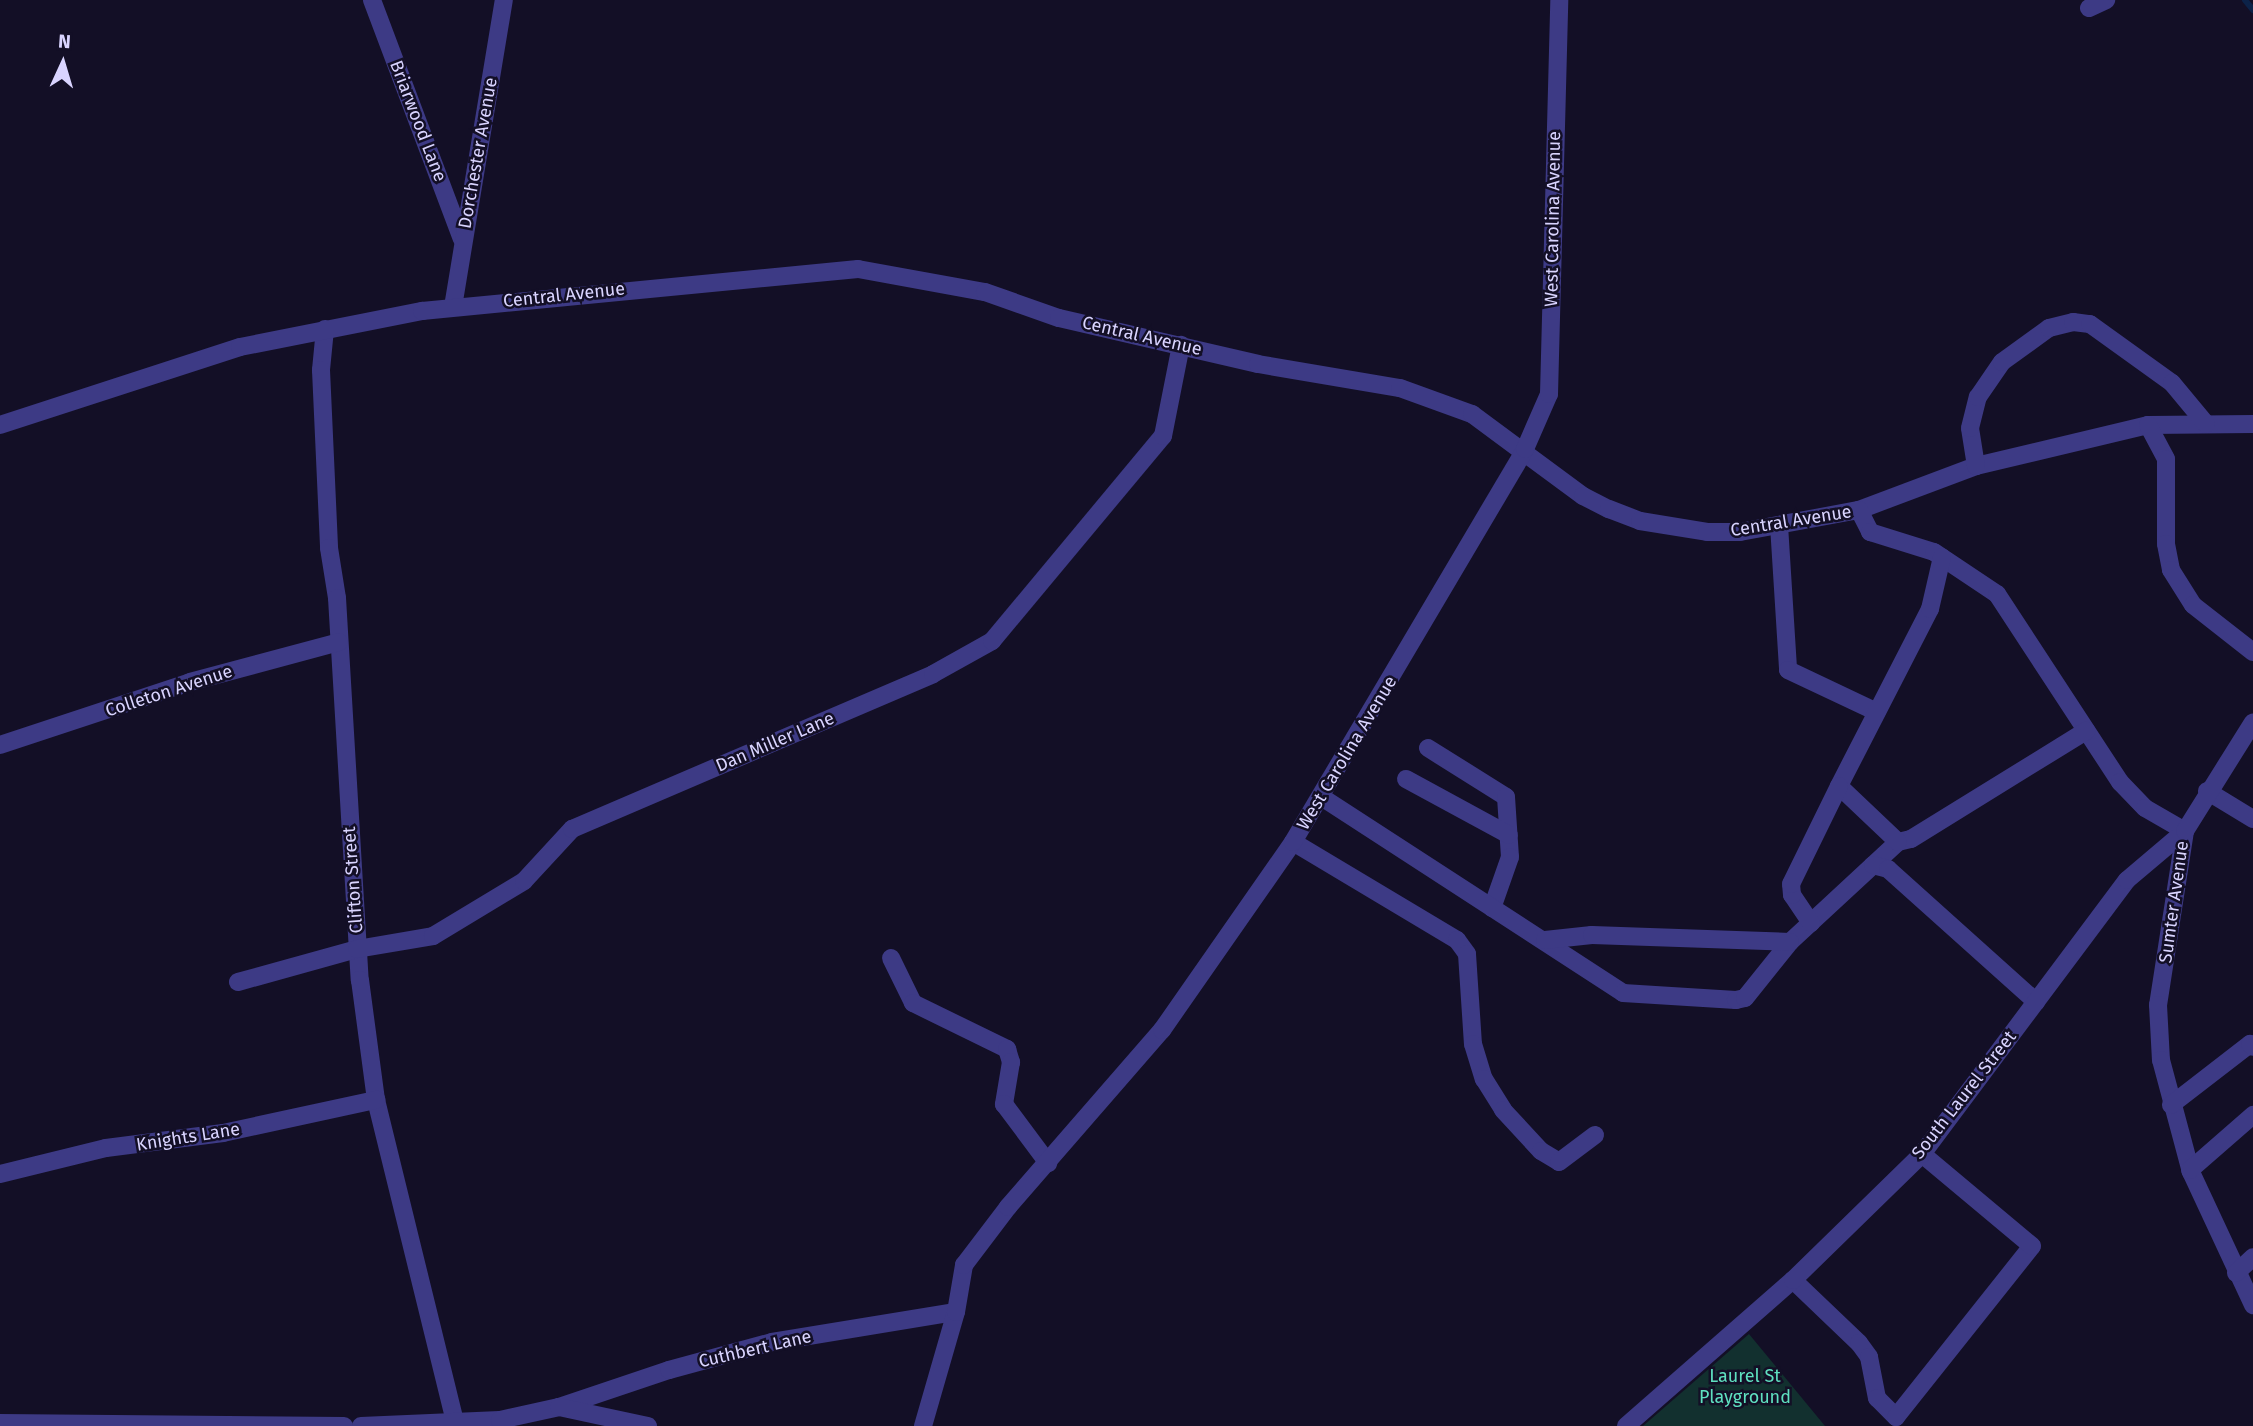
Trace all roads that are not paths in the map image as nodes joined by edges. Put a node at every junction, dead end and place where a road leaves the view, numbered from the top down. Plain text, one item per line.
1 (372, 0) edge
2 (504, 0) edge
3 (1559, 0) edge
4 (2106, 0) edge
5 (2089, 8) dead end
6 (463, 242) junction
7 (453, 307) junction
8 (325, 329) junction
9 (1181, 345) junction
10 (2206, 424) junction
11 (2253, 424) edge
12 (0, 425) edge
13 (2148, 425) junction
14 (1525, 449) junction
15 (1976, 466) junction
16 (1858, 510) junction
17 (1779, 525) junction
18 (1942, 557) junction
19 (339, 642) junction
20 (2253, 652) edge
21 (1877, 712) junction
22 (2253, 722) edge
23 (2086, 731) junction
24 (0, 745) edge
25 (1428, 748) dead end
26 (1406, 779) dead end
27 (1839, 786) junction
28 (2207, 791) junction
29 (1323, 798) junction
30 (2253, 819) edge
31 (2185, 831) junction
32 (1508, 835) junction
33 (1293, 842) junction
34 (1898, 842) junction
35 (1873, 866) junction
36 (1492, 908) junction
37 (1811, 923) junction
38 (1545, 940) junction
39 (1790, 943) junction
40 (358, 950) junction
41 (891, 958) dead end
42 (238, 982) dead end
43 (2036, 1002) junction
44 (2253, 1046) edge
45 (376, 1100) junction
46 (2171, 1105) junction
47 (2253, 1115) edge
48 (1595, 1135) dead end
49 (1922, 1153) junction
50 (1048, 1163) junction
51 (2190, 1170) junction
52 (0, 1174) edge
53 (2253, 1257) edge
54 (2236, 1273) junction
55 (1793, 1280) junction
56 (2253, 1305) edge
57 (956, 1312) junction
58 (559, 1407) junction
59 (455, 1422) junction
60 (0, 1423) edge
61 (344, 1426) edge
62 (361, 1426) edge
63 (648, 1426) edge
64 (923, 1426) edge
65 (1626, 1426) edge

1 - 6 street, Briarwood Lane
2 - 6 street, Dorchester Avenue
3 - 14 street, West Carolina Avenue
4 - 5 street
6 - 7 street, Dorchester Avenue
7 - 8 street, Central Avenue
7 - 9 street, Central Avenue
8 - 12 street, Central Avenue
8 - 19 street, Clifton Street
9 - 14 street, Central Avenue
9 - 40 street, Dan Miller Lane
10 - 11 street, Central Avenue
10 - 13 street, Central Avenue
10 - 15 street
13 - 15 street, Central Avenue
13 - 20 street
14 - 17 street, Central Avenue
14 - 29 street, West Carolina Avenue
15 - 16 street, Central Avenue
16 - 17 street, Central Avenue
16 - 18 street, Sumter Avenue
17 - 21 street
18 - 21 street
18 - 23 street, Sumter Avenue
19 - 24 street, Colleton Avenue
19 - 40 street, Clifton Street
21 - 27 street
22 - 28 street, South Laurel Street
23 - 31 street, Sumter Avenue
23 - 34 street
25 - 32 street
26 - 32 street
27 - 34 street
27 - 37 street
28 - 30 street
28 - 31 street, South Laurel Street
29 - 33 street, West Carolina Avenue
29 - 36 street
31 - 43 street, South Laurel Street
31 - 46 street, Sumter Avenue
32 - 36 street
33 - 48 street
33 - 50 street, West Carolina Avenue
34 - 35 street
35 - 37 street
35 - 43 street
36 - 38 street
37 - 39 street
38 - 39 street
38 - 39 street
40 - 42 street, Dan Miller Lane
40 - 45 street, Clifton Street
41 - 50 street
43 - 49 street, South Laurel Street
44 - 46 street
45 - 52 street, Knights Lane
45 - 59 street, Clifton Street
46 - 51 street, Sumter Avenue
47 - 51 street
49 - 55 street, South Laurel Street
49 - 55 street
50 - 57 street, West Carolina Avenue
51 - 54 street, Sumter Avenue
53 - 54 street
54 - 56 street, Sumter Avenue
55 - 65 street, South Laurel Street
57 - 58 street, Cuthbert Lane
57 - 64 street, West Carolina Avenue
58 - 59 street, Cuthbert Lane
58 - 63 street
59 - 62 street, Cuthbert Lane
60 - 61 street

